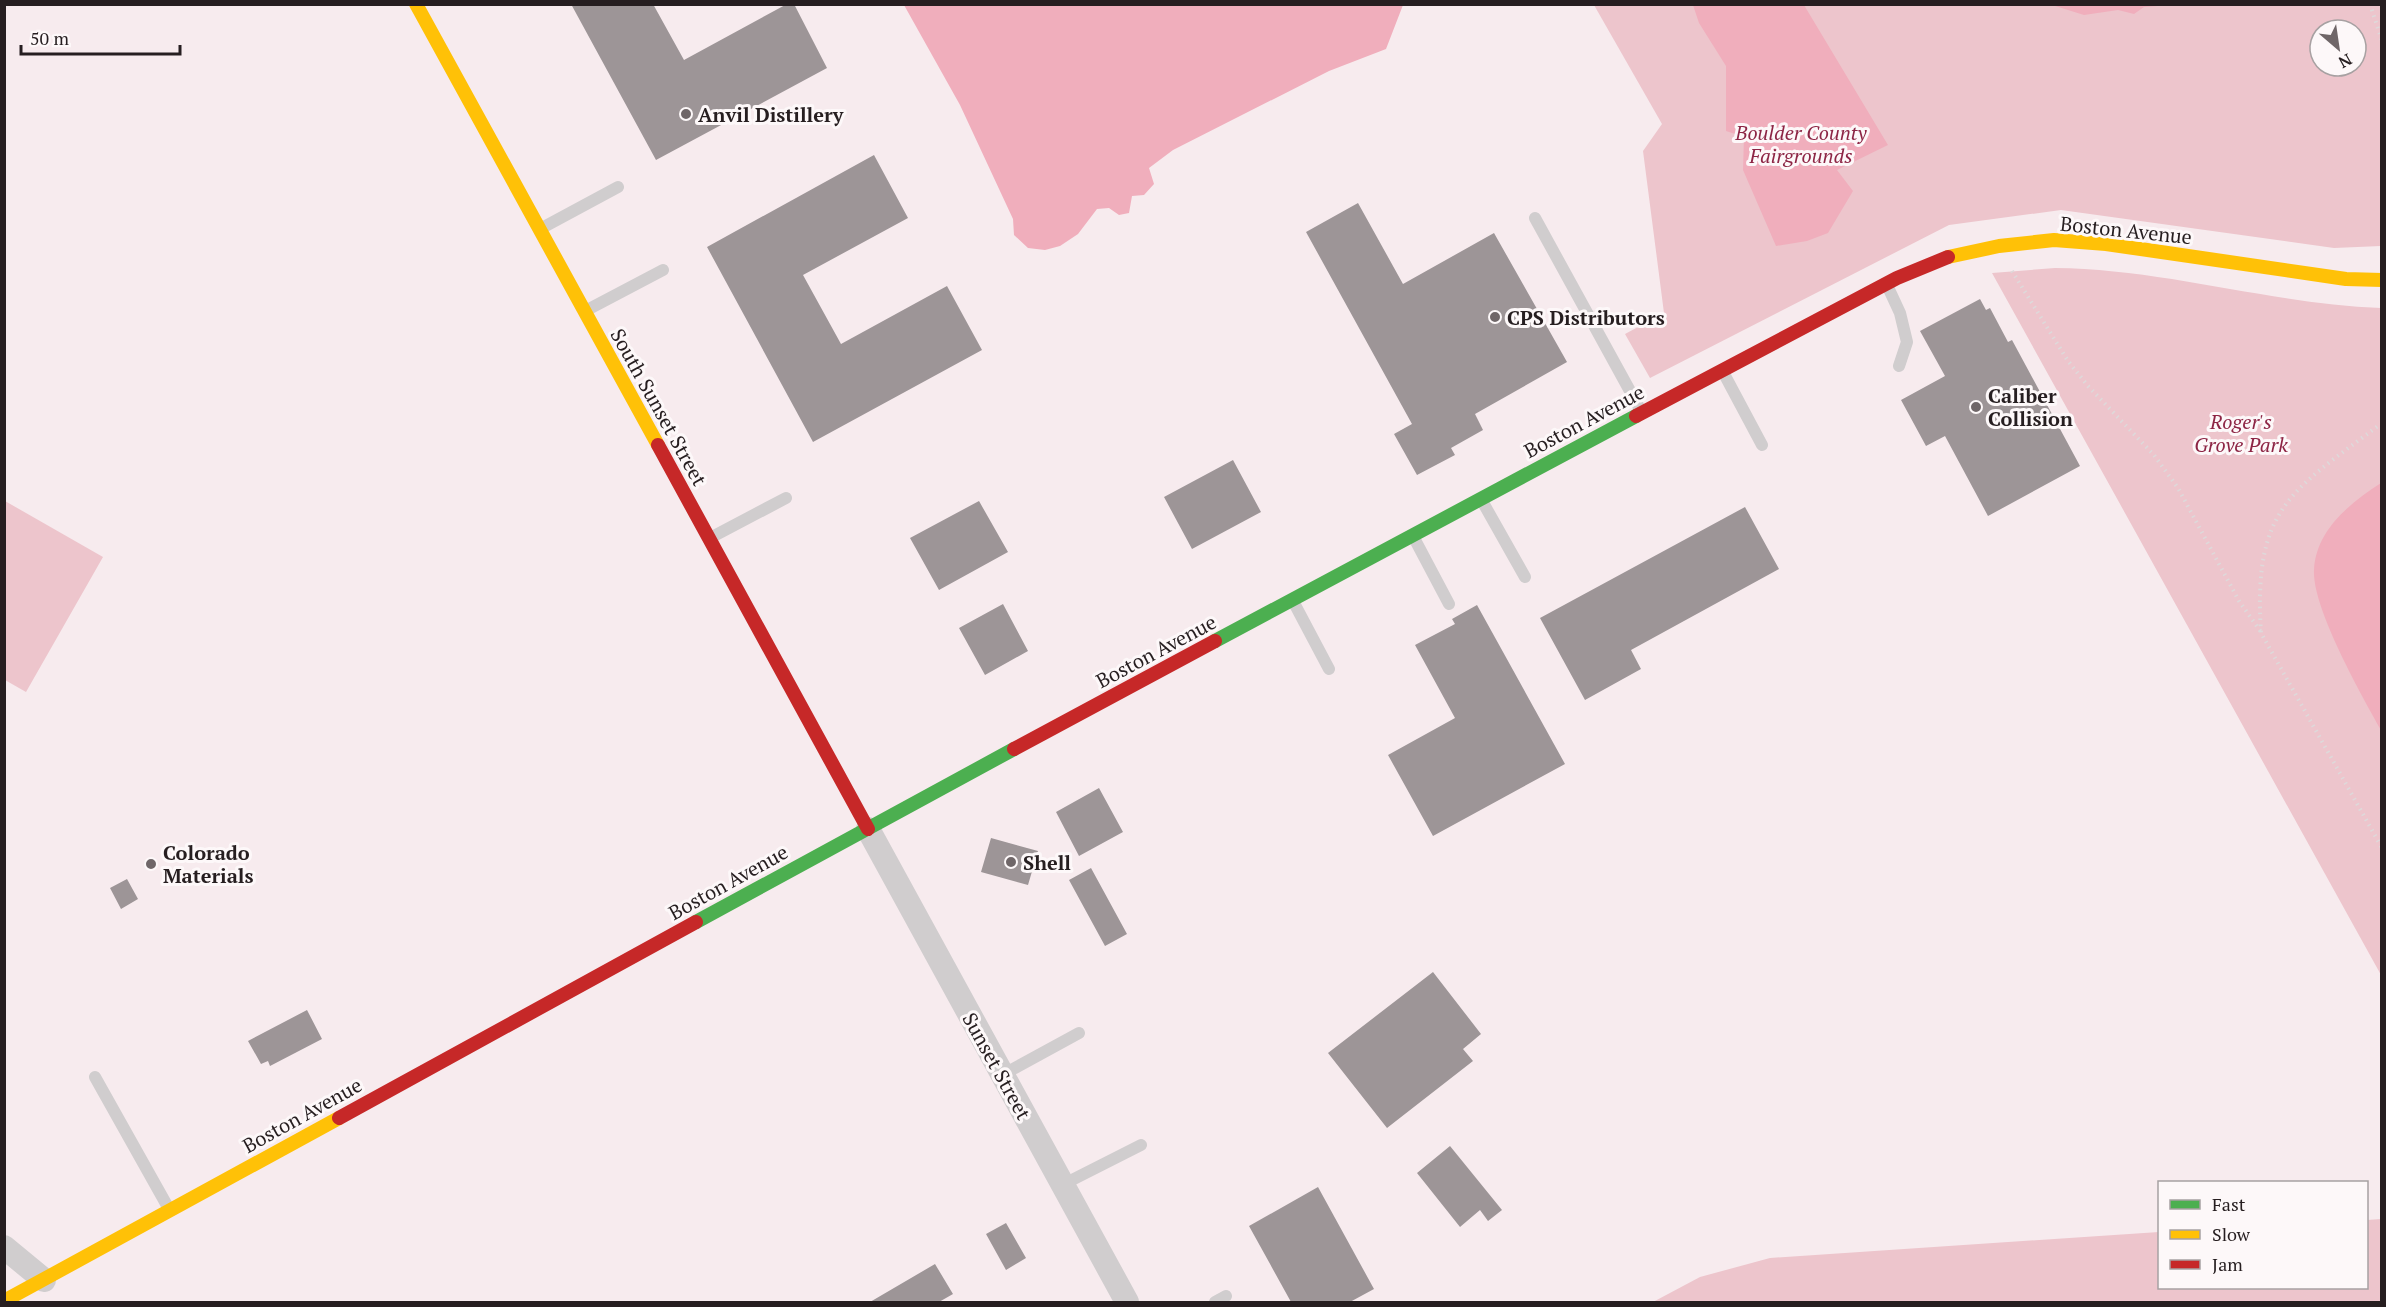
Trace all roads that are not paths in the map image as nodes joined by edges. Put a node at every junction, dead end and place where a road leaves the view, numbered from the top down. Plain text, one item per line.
1 (435, 4) edge
2 (418, 8) edge
3 (618, 187) dead end
4 (1534, 218) dead end
5 (540, 229) junction
6 (663, 270) dead end
7 (2382, 280) edge
8 (1887, 284) junction
9 (584, 311) junction
10 (1899, 366) dead end
11 (1722, 370) junction
12 (1642, 412) junction
13 (1762, 446) dead end
14 (786, 498) dead end
15 (1481, 498) junction
16 (1413, 535) junction
17 (709, 538) junction
18 (1525, 577) dead end
19 (1293, 599) junction
20 (1449, 604) dead end
21 (1329, 669) dead end
22 (868, 829) junction
23 (1079, 1033) dead end
24 (1002, 1075) junction
25 (95, 1077) dead end
26 (1141, 1145) dead end
27 (1062, 1185) junction
28 (170, 1210) junction
29 (4, 1246) edge
30 (44, 1280) junction
31 (4, 1301) edge
32 (1127, 1302) edge

1 - 2 lane
2 - 5 street, South Sunset Street
3 - 5 lane
4 - 12 lane
5 - 9 street, South Sunset Street
6 - 9 lane
7 - 8 street, Boston Avenue
8 - 10 lane
8 - 11 street, Boston Avenue
9 - 17 street, South Sunset Street
11 - 12 street, Boston Avenue
11 - 13 lane
12 - 15 street, Boston Avenue
14 - 17 lane
15 - 16 street, Boston Avenue
15 - 18 lane
16 - 19 street, Boston Avenue
16 - 20 lane
17 - 22 street, South Sunset Street
19 - 21 lane
19 - 22 street, Boston Avenue
22 - 24 street, Sunset Street
22 - 28 street, Boston Avenue
23 - 24 lane
24 - 27 street, Sunset Street
25 - 28 lane
26 - 27 lane
27 - 32 street, Sunset Street
28 - 30 street, Boston Avenue
29 - 30 street
30 - 31 street, Boston Avenue

